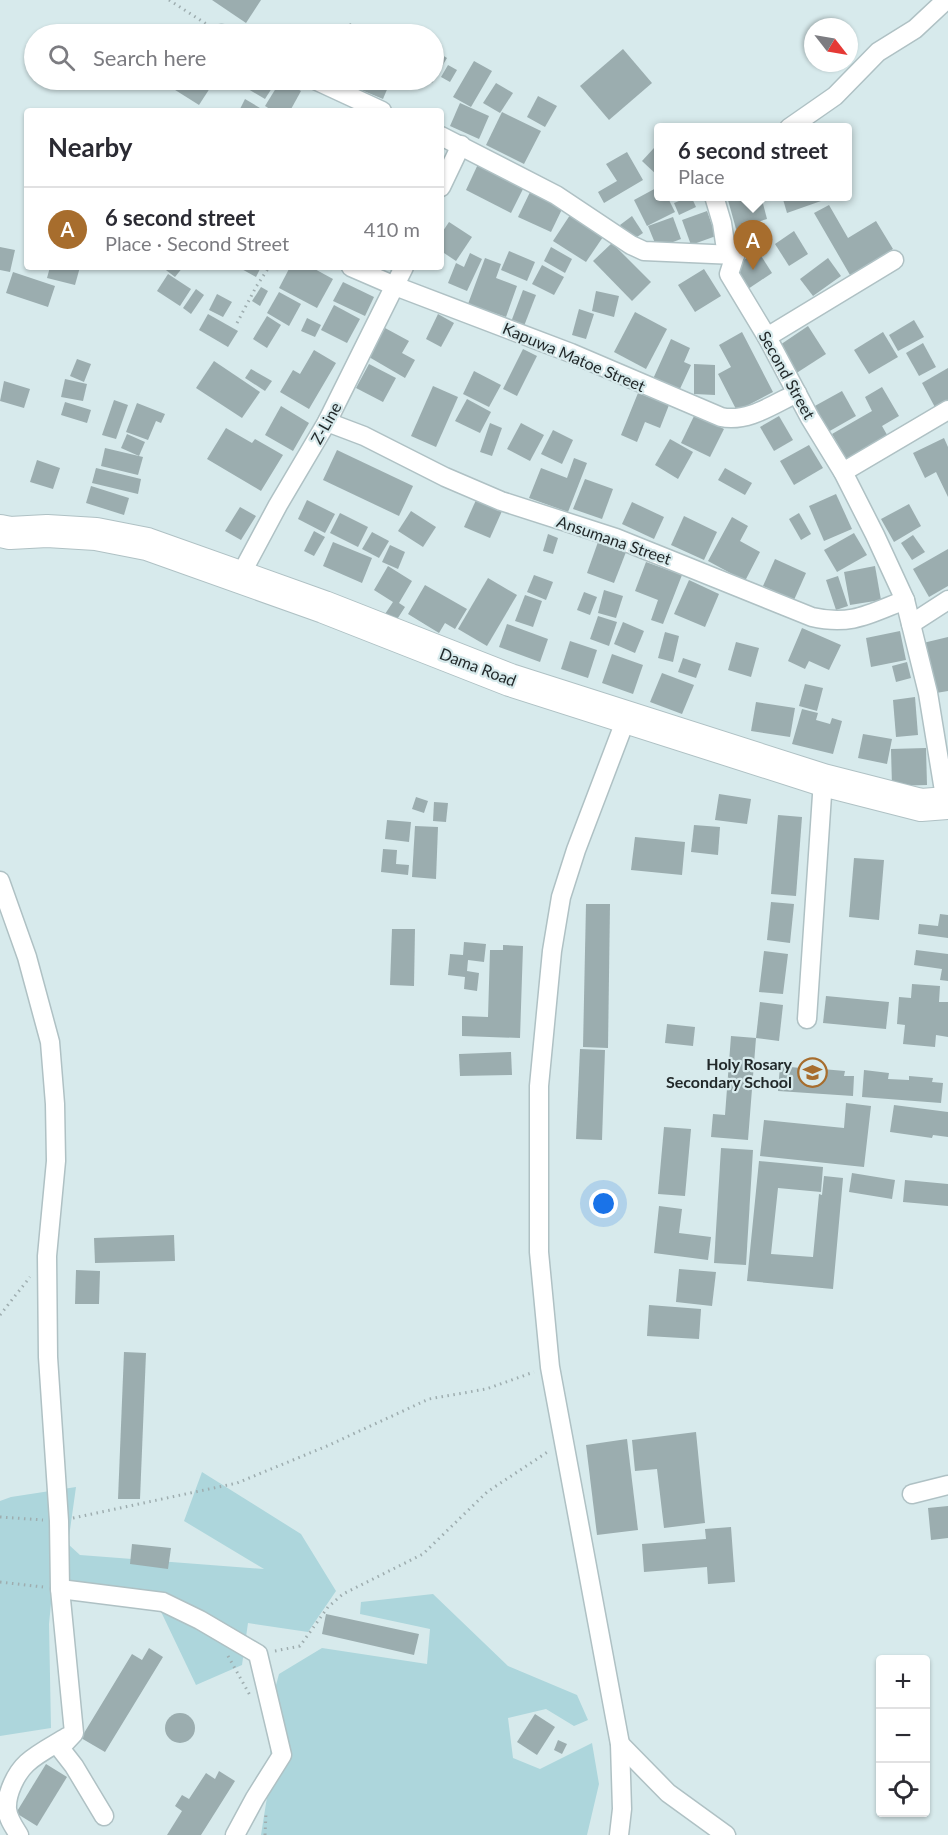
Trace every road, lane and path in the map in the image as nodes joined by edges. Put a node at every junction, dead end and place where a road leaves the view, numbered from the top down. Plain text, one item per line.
1 (169, 0) edge
2 (946, 0) edge
3 (206, 24) edge
4 (337, 90) edge
5 (376, 108) edge
6 (796, 123) edge
7 (444, 137) edge
8 (461, 145) junction
9 (444, 181) edge
10 (715, 201) edge
11 (735, 255) junction
12 (894, 260) dead end
13 (267, 270) edge
14 (358, 270) edge
15 (402, 270) edge
16 (394, 286) junction
17 (237, 323) dead end
18 (767, 338) junction
19 (797, 393) junction
20 (948, 410) edge
21 (327, 422) junction
22 (843, 472) junction
23 (4, 534) edge
24 (240, 576) junction
25 (905, 600) junction
26 (948, 600) edge
27 (911, 624) junction
28 (627, 716) junction
29 (823, 780) junction
30 (947, 803) edge
31 (0, 881) edge
32 (807, 1019) dead end
33 (47, 1256) junction
34 (0, 1315) edge
35 (550, 1367) junction
36 (564, 1440) junction
37 (948, 1485) edge
38 (912, 1494) dead end
39 (0, 1517) edge
40 (58, 1521) junction
41 (0, 1581) edge
42 (60, 1589) junction
43 (224, 1648) dead end
44 (258, 1654) junction
45 (250, 1697) dead end
46 (74, 1733) junction
47 (620, 1744) junction
48 (104, 1816) dead end
49 (19, 1835) edge
50 (235, 1835) edge
51 (619, 1835) edge
52 (726, 1835) edge

1 - 3 path
2 - 6 street
4 - 5 street
7 - 8 street
8 - 9 street
8 - 11 street
10 - 11 street
11 - 18 street, Second Street
12 - 18 street
13 - 17 path
14 - 16 street, Kapuwa Matoe Street
15 - 16 street, Z-Line
16 - 19 street, Kapuwa Matoe Street
16 - 21 street, Z-Line
18 - 19 street, Second Street
19 - 22 street, Second Street
20 - 22 street
21 - 24 street, Z-Line
21 - 25 street, Ansumana Street
22 - 25 street, Second Street
23 - 24 highway, Dama Road
24 - 28 highway, Dama Road
25 - 27 street, Second Street
26 - 27 street
27 - 30 street, Second Street
28 - 29 highway, Dama Road
28 - 35 street
29 - 30 highway, Dama Road
29 - 32 street
31 - 33 street
33 - 34 path
33 - 40 street
35 - 36 street
35 - 40 path
36 - 44 path
36 - 47 street
37 - 38 street
39 - 40 path
40 - 42 street
41 - 42 path
42 - 44 street
42 - 46 street
43 - 45 path
44 - 50 street
46 - 48 street
46 - 49 street
47 - 51 street
47 - 52 street

